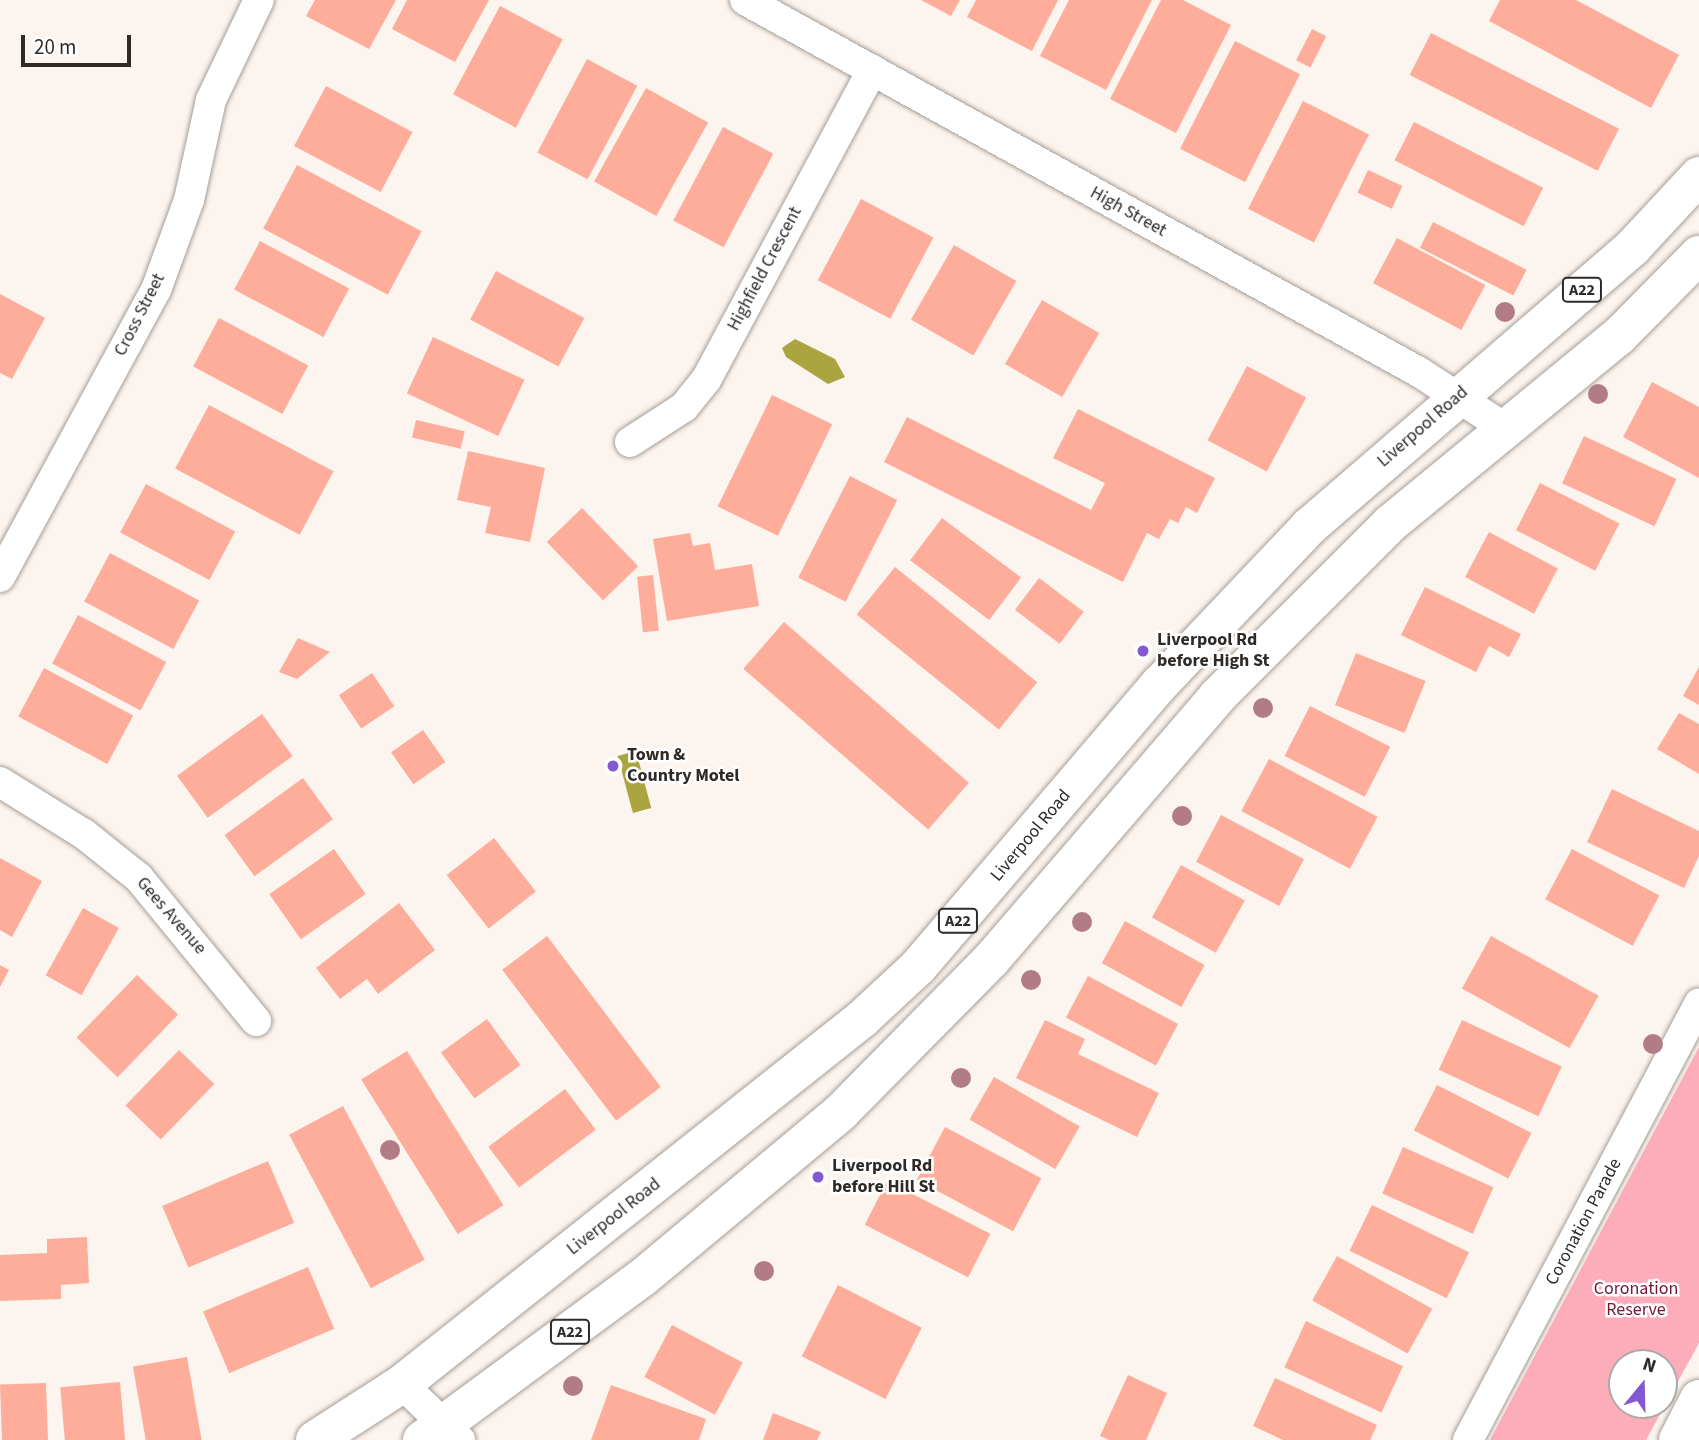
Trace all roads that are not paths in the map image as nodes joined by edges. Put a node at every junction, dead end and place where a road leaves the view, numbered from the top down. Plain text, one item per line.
1 (259, 0) edge
2 (745, 0) edge
3 (872, 70) junction
4 (1699, 176) edge
5 (1699, 255) edge
6 (1457, 396) junction
7 (1508, 430) junction
8 (630, 442) dead end
9 (0, 577) edge
10 (0, 782) edge
11 (1699, 1003) edge
12 (256, 1021) dead end
13 (402, 1384) junction
14 (1699, 1399) edge
15 (443, 1435) edge
16 (314, 1440) edge
17 (1468, 1440) edge
18 (1678, 1440) edge

1 - 9 street, Cross Street
2 - 3 street, High Street
3 - 6 street, High Street
3 - 8 street, Highfield Crescent
4 - 6 main road, Liverpool Road / A22
5 - 7 main road, A22
6 - 7 street, High Street
6 - 13 main road, Liverpool Road / A22
7 - 15 main road, A22
10 - 12 street, Gees Avenue
11 - 17 street, Coronation Parade
13 - 15 street
13 - 16 main road, Liverpool Road / A22
14 - 18 main road

